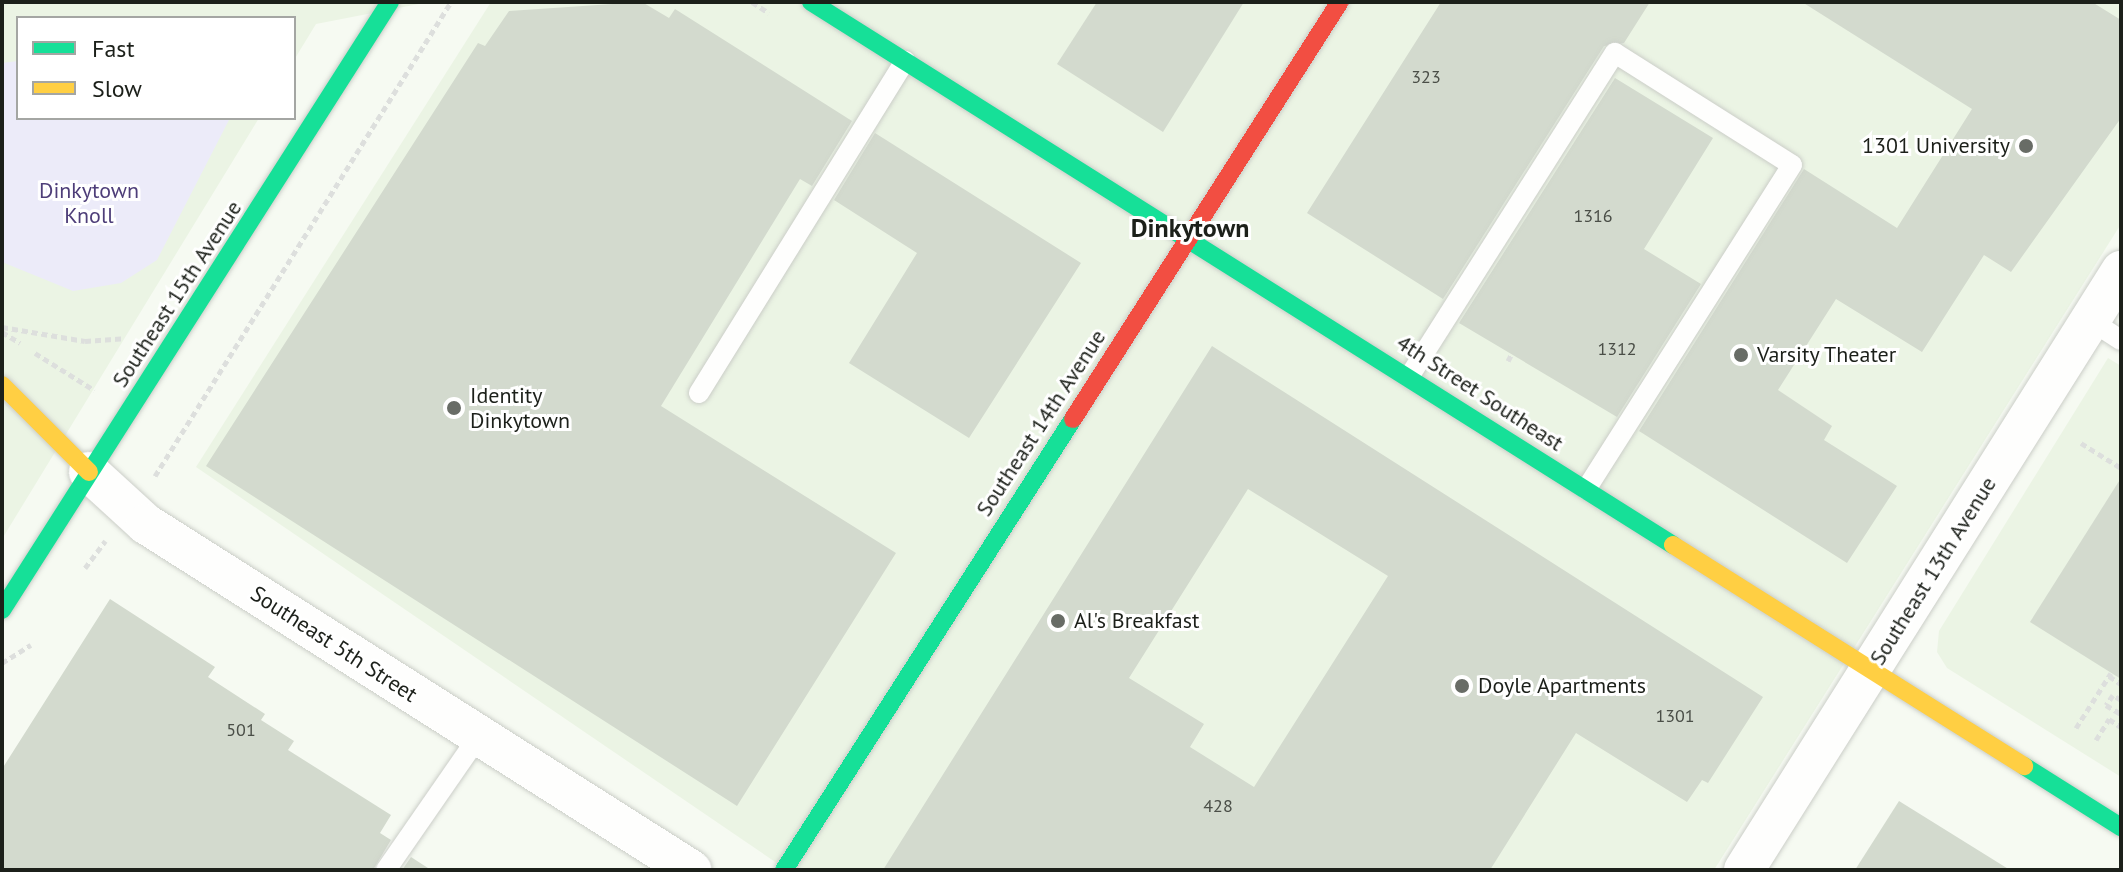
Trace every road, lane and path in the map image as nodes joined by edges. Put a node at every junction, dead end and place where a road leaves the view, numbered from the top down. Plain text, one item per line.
1 (390, 2) edge
2 (451, 2) edge
3 (811, 2) edge
4 (1340, 2) edge
5 (905, 61) junction
6 (1189, 237) junction
7 (2121, 271) edge
8 (2, 327) edge
9 (2106, 330) edge
10 (141, 337) dead end
11 (1409, 377) junction
12 (2, 385) edge
13 (699, 393) dead end
14 (2081, 443) dead end
15 (2121, 468) edge
16 (89, 472) junction
17 (1586, 489) junction
18 (129, 509) junction
19 (77, 580) dead end
20 (2, 610) edge
21 (34, 640) dead end
22 (2, 663) edge
23 (1871, 670) junction
24 (2121, 684) edge
25 (2121, 700) edge
26 (2121, 714) edge
27 (2121, 727) edge
28 (2076, 728) dead end
29 (478, 737) junction
30 (2096, 740) dead end
31 (2121, 827) edge
32 (386, 870) edge
33 (691, 870) edge
34 (784, 870) edge
35 (1744, 870) edge

1 - 16 street, Southeast 15th Avenue
2 - 18 path
3 - 5 street, 4th Street Southeast
4 - 6 street, Southeast 14th Avenue
5 - 6 street, 4th Street Southeast
5 - 13 lane
6 - 11 street, 4th Street Southeast
6 - 34 street, Southeast 14th Avenue
7 - 9 street, Southeast 13th Avenue
8 - 10 path
9 - 23 street, Southeast 13th Avenue
11 - 17 street, 4th Street Southeast
11 - 17 lane
12 - 16 street, Southeast 5th Street
14 - 15 path
16 - 18 street, Southeast 5th Street
16 - 20 street, Southeast 15th Avenue
17 - 23 street, 4th Street Southeast
18 - 19 path
18 - 29 street, Southeast 5th Street
21 - 22 path
23 - 31 street, 4th Street Southeast
23 - 35 street, Southeast 13th Avenue
24 - 28 path
25 - 26 path
27 - 30 path
29 - 32 lane
29 - 33 street, Southeast 5th Street

